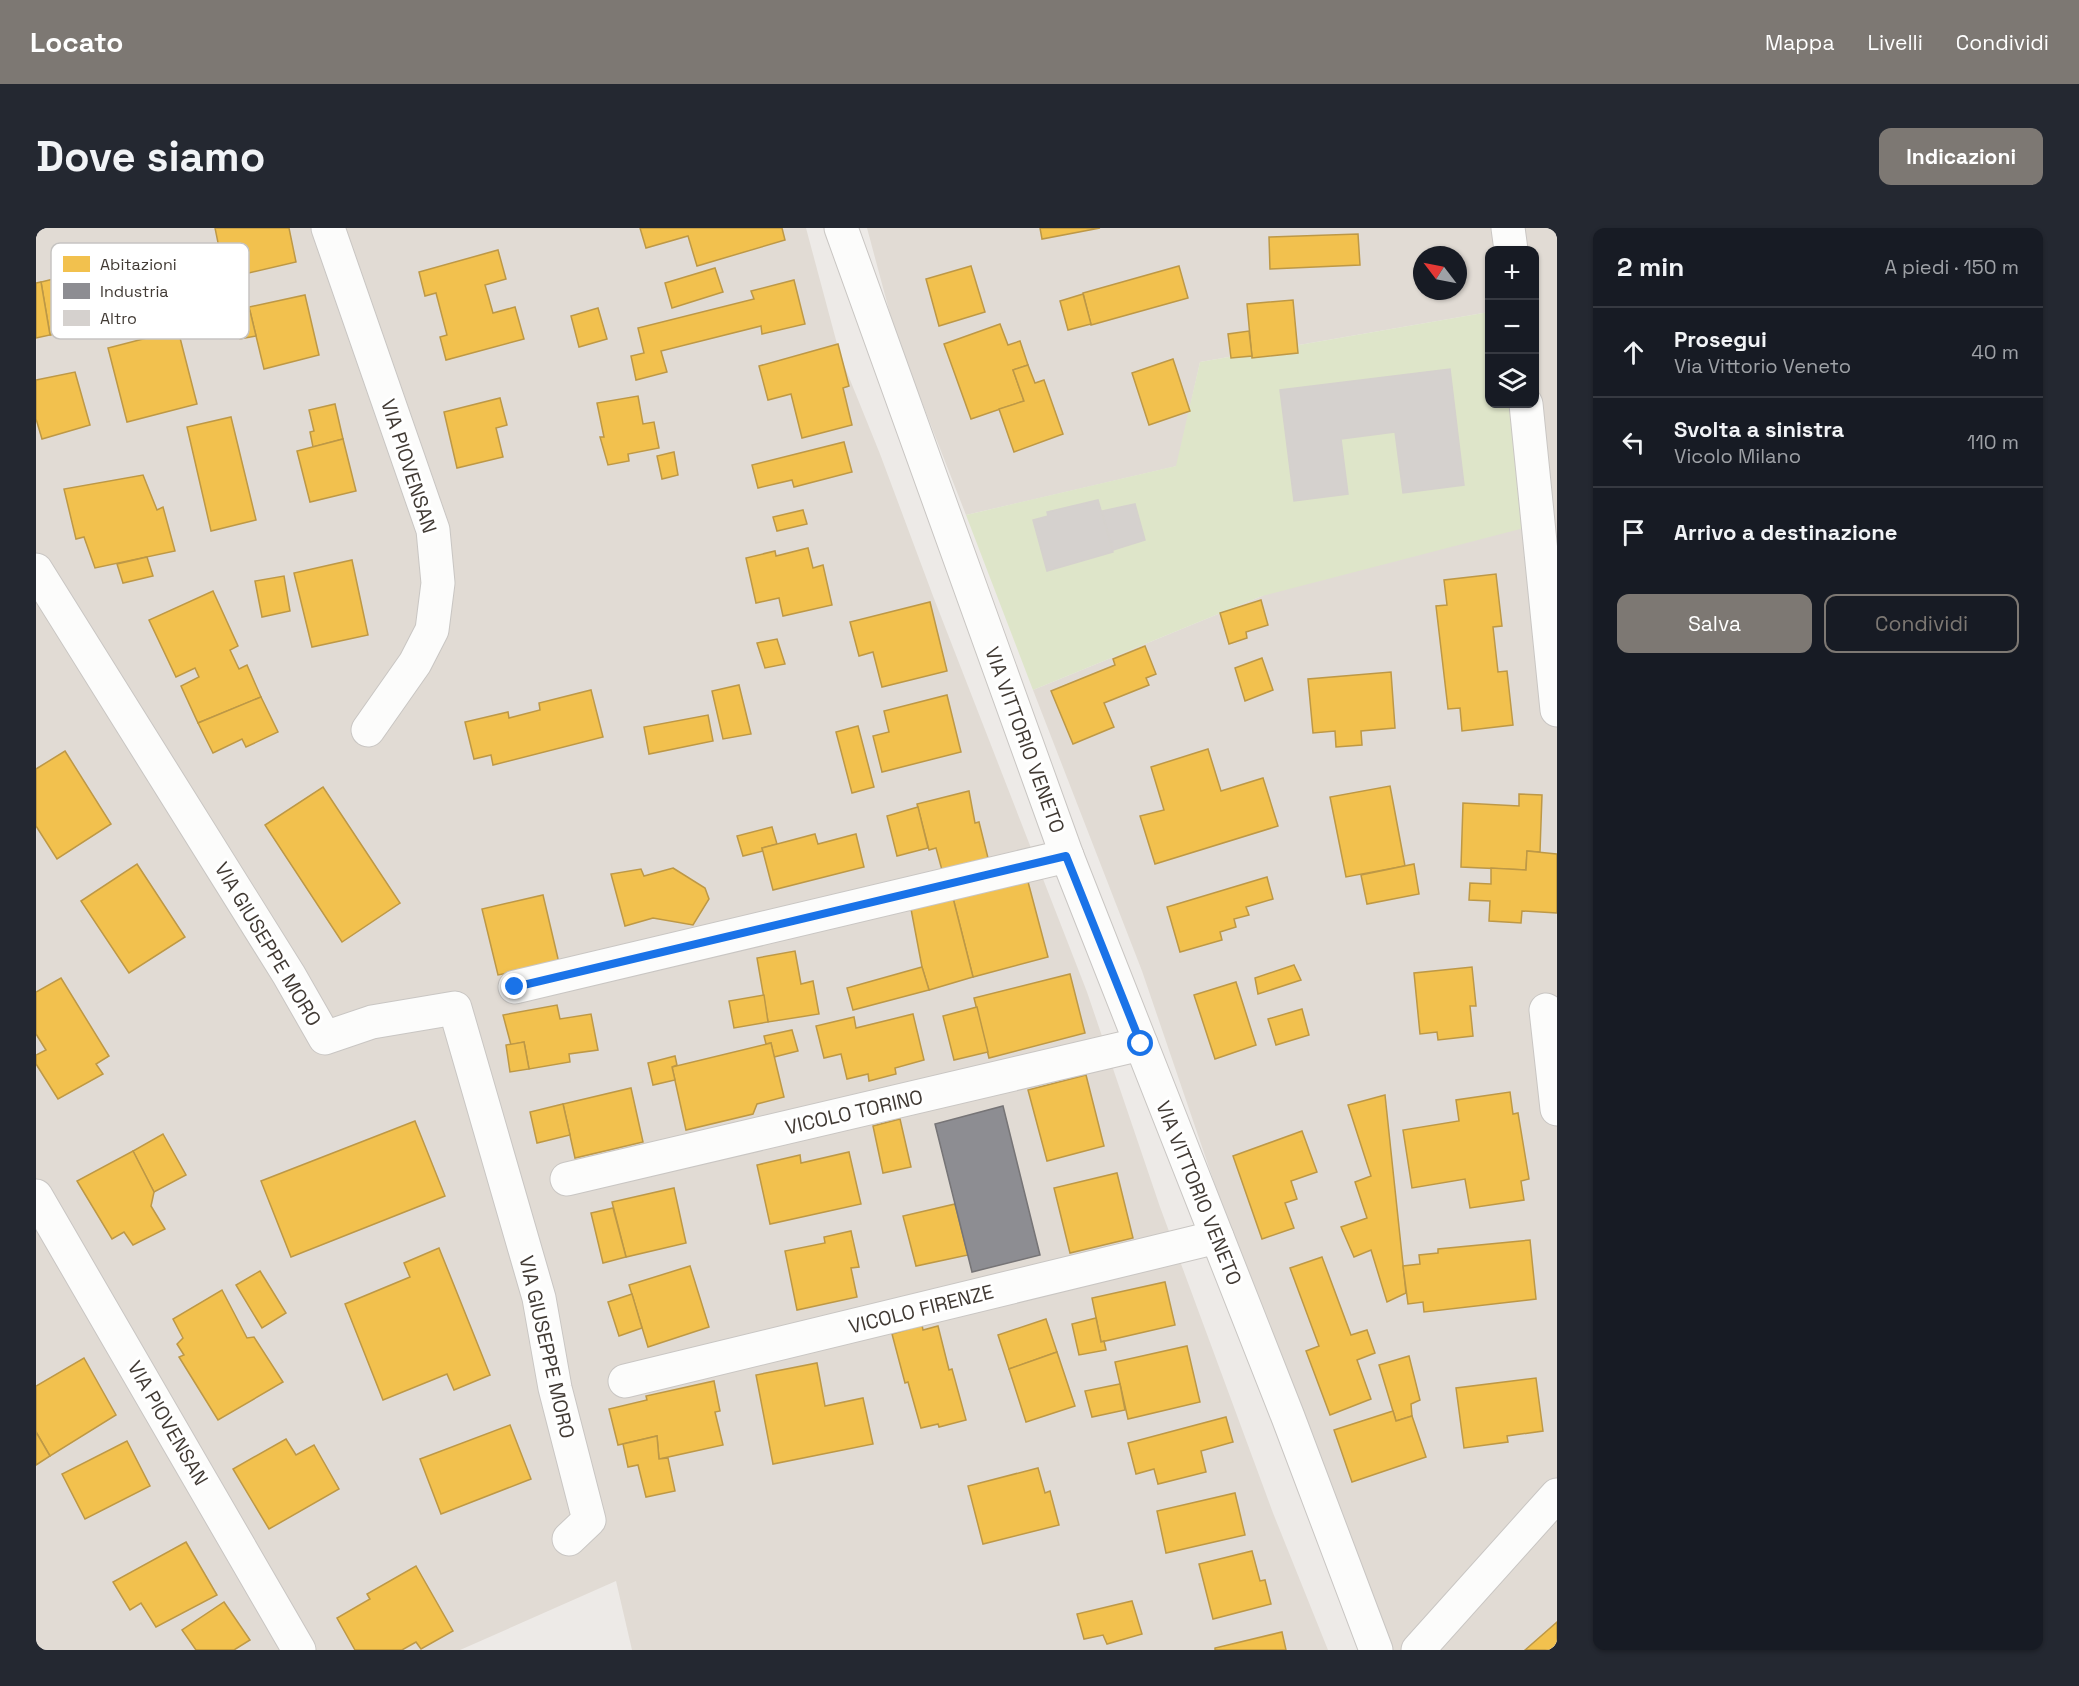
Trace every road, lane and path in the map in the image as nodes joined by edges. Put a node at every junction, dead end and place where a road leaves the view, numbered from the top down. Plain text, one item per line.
1 (328, 228) edge
2 (841, 228) edge
3 (1508, 228) edge
4 (1510, 246) edge
5 (1526, 408) edge
6 (36, 570) edge
7 (1557, 710) edge
8 (368, 730) dead end
9 (1066, 856) junction
10 (515, 987) dead end
11 (1546, 1010) dead end
12 (1141, 1044) junction
13 (1557, 1109) edge
14 (567, 1179) dead end
15 (36, 1196) edge
16 (1217, 1237) junction
17 (626, 1381) dead end
18 (1557, 1495) edge
19 (569, 1539) dead end
20 (299, 1650) edge
21 (1376, 1650) edge
22 (1418, 1650) edge

1 - 8 street, VIA PIOVENSAN
2 - 9 street, VIA VITTORIO VENETO
3 - 4 street
5 - 7 street
6 - 19 street, VIA GIUSEPPE MORO
9 - 10 street
9 - 12 street, VIA VITTORIO VENETO
11 - 13 street
12 - 14 street, VICOLO TORINO
12 - 16 street, VIA VITTORIO VENETO
15 - 20 street, VIA PIOVENSAN
16 - 17 street, VICOLO FIRENZE
16 - 21 street, VIA VITTORIO VENETO
18 - 22 street

